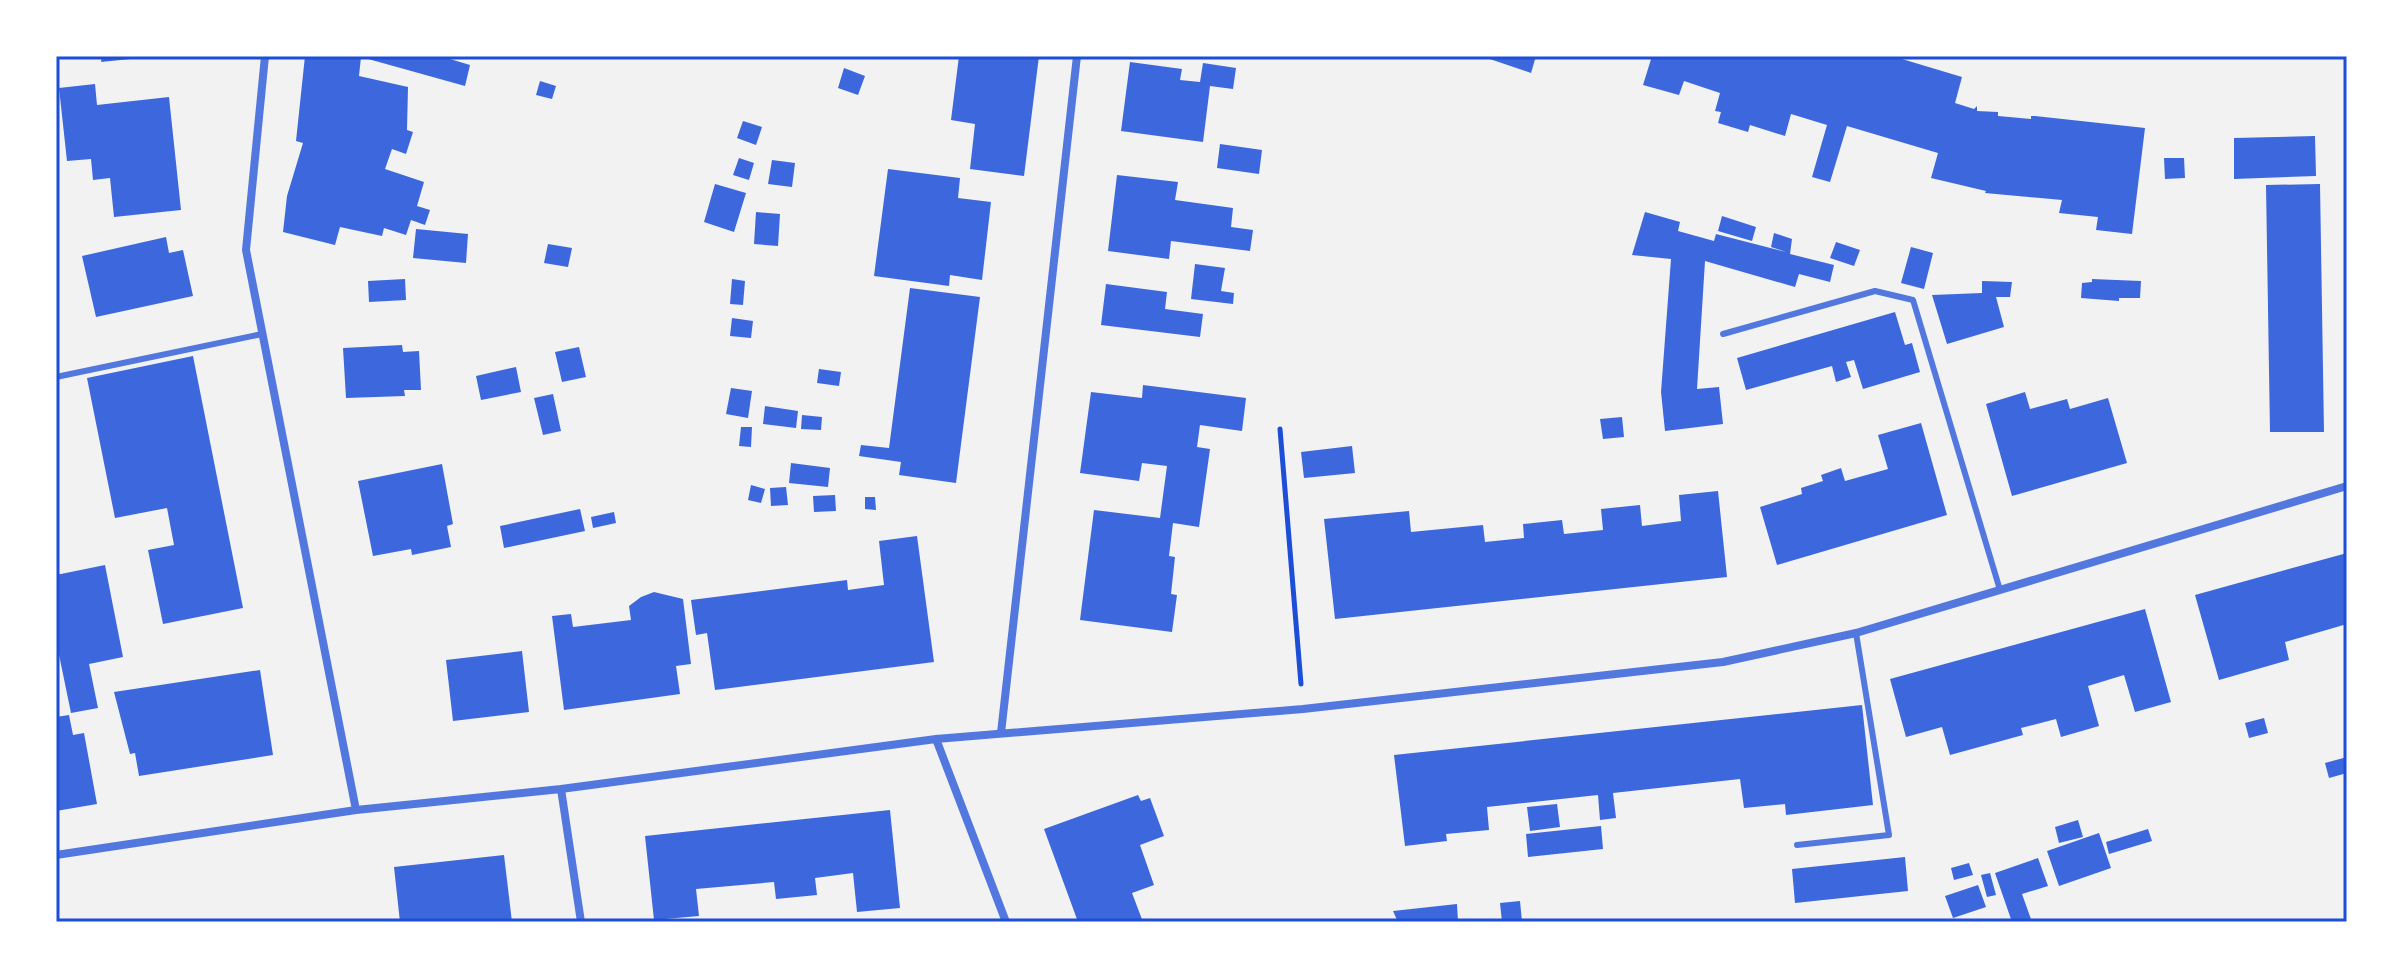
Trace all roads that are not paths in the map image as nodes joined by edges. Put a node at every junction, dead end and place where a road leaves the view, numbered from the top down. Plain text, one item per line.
1 (265, 56) edge
2 (1077, 56) edge
3 (262, 334) junction
4 (1723, 334) dead end
5 (56, 377) edge
6 (2347, 486) edge
7 (2000, 590) junction
8 (1856, 633) junction
9 (1001, 733) junction
10 (936, 739) junction
11 (561, 789) junction
12 (356, 810) junction
13 (1797, 845) dead end
14 (56, 855) edge
15 (581, 922) edge
16 (1006, 922) edge

1 - 3 street
2 - 9 street
3 - 5 lane
3 - 12 street
4 - 7 lane
6 - 7 street
7 - 8 street
8 - 9 street
8 - 13 lane
9 - 10 street
10 - 11 street
10 - 16 street
11 - 12 street
11 - 15 street
12 - 14 street

